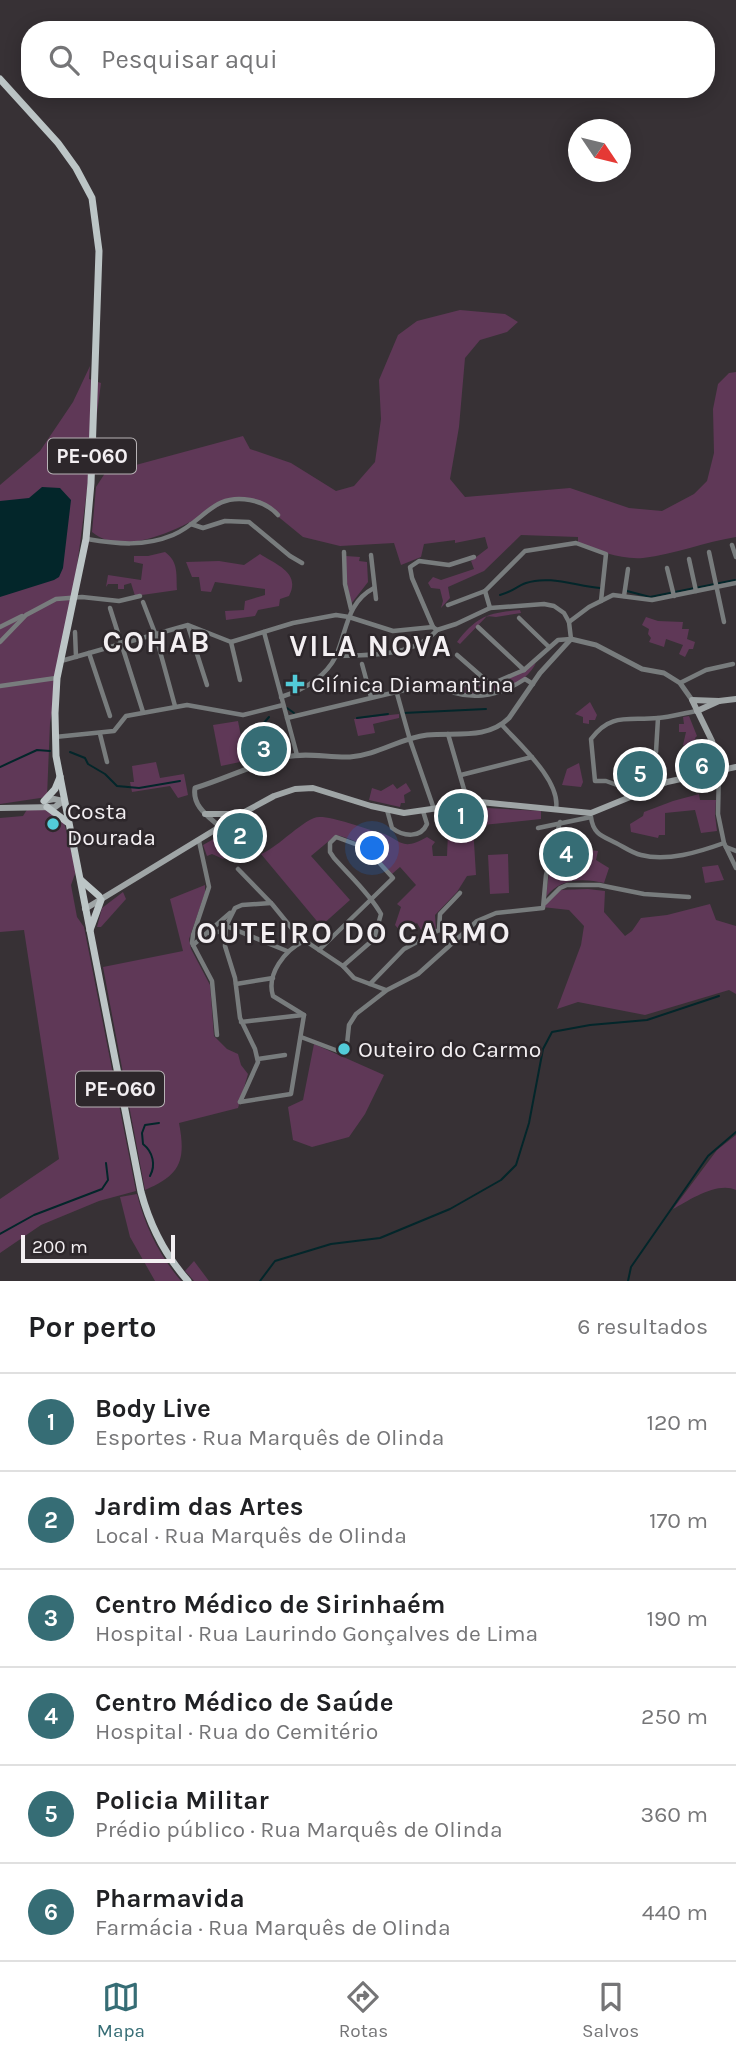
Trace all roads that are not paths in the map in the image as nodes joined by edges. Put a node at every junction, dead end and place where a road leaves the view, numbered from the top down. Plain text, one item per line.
1 (0, 79) edge
2 (278, 514) dead end
3 (191, 524) junction
4 (86, 539) junction
5 (732, 545) dead end
6 (344, 552) dead end
7 (709, 552) dead end
8 (371, 555) dead end
9 (474, 556) dead end
10 (736, 557) edge
11 (689, 559) dead end
12 (302, 563) dead end
13 (667, 568) dead end
14 (628, 569) dead end
15 (736, 583) edge
16 (718, 586) junction
17 (374, 588) junction
18 (485, 591) junction
19 (696, 591) junction
20 (140, 596) dead end
21 (624, 596) junction
22 (674, 596) junction
23 (73, 597) junction
24 (376, 599) dead end
25 (601, 601) junction
26 (143, 602) dead end
27 (448, 605) dead end
28 (110, 608) dead end
29 (490, 608) junction
30 (351, 610) junction
31 (26, 615) junction
32 (349, 617) junction
33 (519, 618) dead end
34 (569, 622) junction
35 (724, 622) dead end
36 (188, 625) junction
37 (0, 627) edge
38 (478, 627) dead end
39 (435, 628) junction
40 (75, 632) dead end
41 (264, 632) junction
42 (155, 633) junction
43 (571, 639) junction
44 (0, 642) edge
45 (231, 642) junction
46 (122, 643) junction
47 (549, 647) junction
48 (89, 653) junction
49 (457, 655) dead end
50 (335, 656) junction
51 (76, 657) junction
52 (60, 662) junction
53 (362, 664) dead end
54 (733, 664) dead end
55 (524, 670) junction
56 (57, 678) junction
57 (240, 680) dead end
58 (434, 683) junction
59 (489, 683) junction
60 (680, 683) junction
61 (533, 684) junction
62 (207, 685) dead end
63 (1, 687) edge
64 (396, 690) junction
65 (281, 697) junction
66 (371, 697) junction
67 (736, 699) edge
68 (692, 700) junction
69 (719, 701) junction
70 (175, 706) junction
71 (285, 711) junction
72 (697, 711) junction
73 (143, 712) junction
74 (110, 716) dead end
75 (658, 718) junction
76 (502, 725) junction
77 (100, 734) junction
78 (448, 734) junction
79 (55, 737) junction
80 (410, 740) junction
81 (656, 752) dead end
82 (691, 753) dead end
83 (297, 755) junction
84 (531, 757) junction
85 (107, 762) dead end
86 (736, 767) edge
87 (718, 770) junction
88 (461, 775) junction
89 (60, 777) junction
90 (640, 793) junction
91 (63, 801) junction
92 (468, 803) junction
93 (45, 804) junction
94 (0, 808) edge
95 (434, 809) junction
96 (556, 809) junction
97 (387, 810) junction
98 (423, 811) junction
99 (205, 814) junction
100 (241, 814) junction
101 (591, 815) junction
102 (67, 822) junction
103 (560, 822) junction
104 (220, 827) junction
105 (538, 828) dead end
106 (199, 841) junction
107 (724, 845) junction
108 (736, 851) edge
109 (736, 858) edge
110 (735, 867) edge
111 (238, 869) dead end
112 (78, 876) junction
113 (460, 893) dead end
114 (689, 897) dead end
115 (100, 898) junction
116 (370, 900) junction
117 (271, 903) junction
118 (544, 903) junction
119 (84, 905) junction
120 (233, 910) junction
121 (226, 928) junction
122 (439, 930) junction
123 (90, 931) junction
124 (208, 933) junction
125 (454, 940) junction
126 (304, 941) junction
127 (193, 944) junction
128 (319, 950) junction
129 (287, 951) junction
130 (343, 967) junction
131 (273, 978) junction
132 (236, 984) junction
133 (370, 984) junction
134 (387, 990) junction
135 (304, 1015) junction
136 (242, 1022) junction
137 (217, 1035) dead end
138 (301, 1037) junction
139 (285, 1055) dead end
140 (258, 1059) junction
141 (187, 1281) edge

1 - 4 main road, PE-060
2 - 3 street
3 - 4 street
3 - 12 street
4 - 23 main road, PE-060
5 - 10 street
6 - 30 street
7 - 16 street
8 - 17 street
9 - 39 street
11 - 19 street
13 - 22 street
14 - 21 street
15 - 16 street
16 - 19 street
16 - 35 street
17 - 24 street
17 - 30 street
18 - 25 street
18 - 27 street
18 - 29 street
19 - 22 street
20 - 23 street
21 - 22 street
21 - 25 street
23 - 31 street
23 - 52 main road, PE-060
25 - 34 street
26 - 42 street
28 - 46 street
29 - 34 street
29 - 39 street
30 - 32 street
31 - 37 street
31 - 44 street
32 - 39 street
32 - 41 street
32 - 50 street
33 - 47 street
34 - 43 street
36 - 42 street
36 - 45 street
36 - 62 street
38 - 55 street
39 - 50 street
40 - 51 street
41 - 45 street
41 - 65 street
42 - 46 street
42 - 70 street
43 - 47 street
43 - 60 street
43 - 61 street
45 - 57 street
46 - 48 street
46 - 73 street
47 - 55 street
48 - 51 street
48 - 74 street
49 - 59 street
50 - 65 street
51 - 52 street
52 - 56 main road, PE-060
53 - 66 street
54 - 60 street
55 - 59 street
56 - 63 street
56 - 79 main road, PE-060
58 - 59 street
58 - 61 street
58 - 64 street
60 - 68 street
61 - 76 street
64 - 66 street
64 - 80 street
65 - 71 street
66 - 71 street
67 - 69 main road
68 - 69 main road
68 - 72 main road
69 - 72 main road
70 - 71 street
70 - 73 street
71 - 83 street
72 - 75 street
72 - 87 main road
73 - 77 street
75 - 81 street
75 - 90 street
76 - 78 street
76 - 84 street
77 - 79 street
77 - 85 street
78 - 80 street
78 - 88 street
79 - 89 main road, PE-060
80 - 83 street
80 - 95 street
82 - 87 street
83 - 99 street
84 - 88 street
84 - 96 street
86 - 87 main road
87 - 90 main road
87 - 107 street
88 - 92 street
89 - 91 main road, PE-060
89 - 93 main road
90 - 101 main road
91 - 93 main road
91 - 102 main road, PE-060
92 - 95 main road
92 - 96 main road
93 - 94 main road
93 - 102 main road
95 - 98 main road
96 - 101 main road
97 - 98 main road
97 - 98 street
97 - 100 main road
99 - 100 main road
99 - 104 street
100 - 104 main road
101 - 103 street
101 - 107 street
102 - 112 main road, PE-060
103 - 105 street
103 - 118 street
104 - 106 main road
106 - 115 main road
106 - 127 street
107 - 108 street
107 - 110 street
109 - 110 street
111 - 117 street
112 - 115 main road
112 - 119 main road, PE-060
113 - 122 street
114 - 118 street
115 - 119 main road
115 - 123 main road
116 - 116 street
116 - 128 street
116 - 130 street
117 - 120 street
117 - 126 street
118 - 125 street
119 - 123 main road, PE-060
120 - 121 street
120 - 124 street
121 - 124 street
121 - 129 street
121 - 132 street
122 - 125 street
122 - 133 street
123 - 141 main road, PE-060
124 - 127 street
125 - 134 street
126 - 128 street
126 - 129 street
127 - 137 street
128 - 130 street
129 - 131 street
130 - 133 street
131 - 132 street
131 - 135 street
132 - 136 street
133 - 134 street
134 - 138 street
135 - 136 street
135 - 138 street
136 - 140 street
138 - 140 street
139 - 140 street

